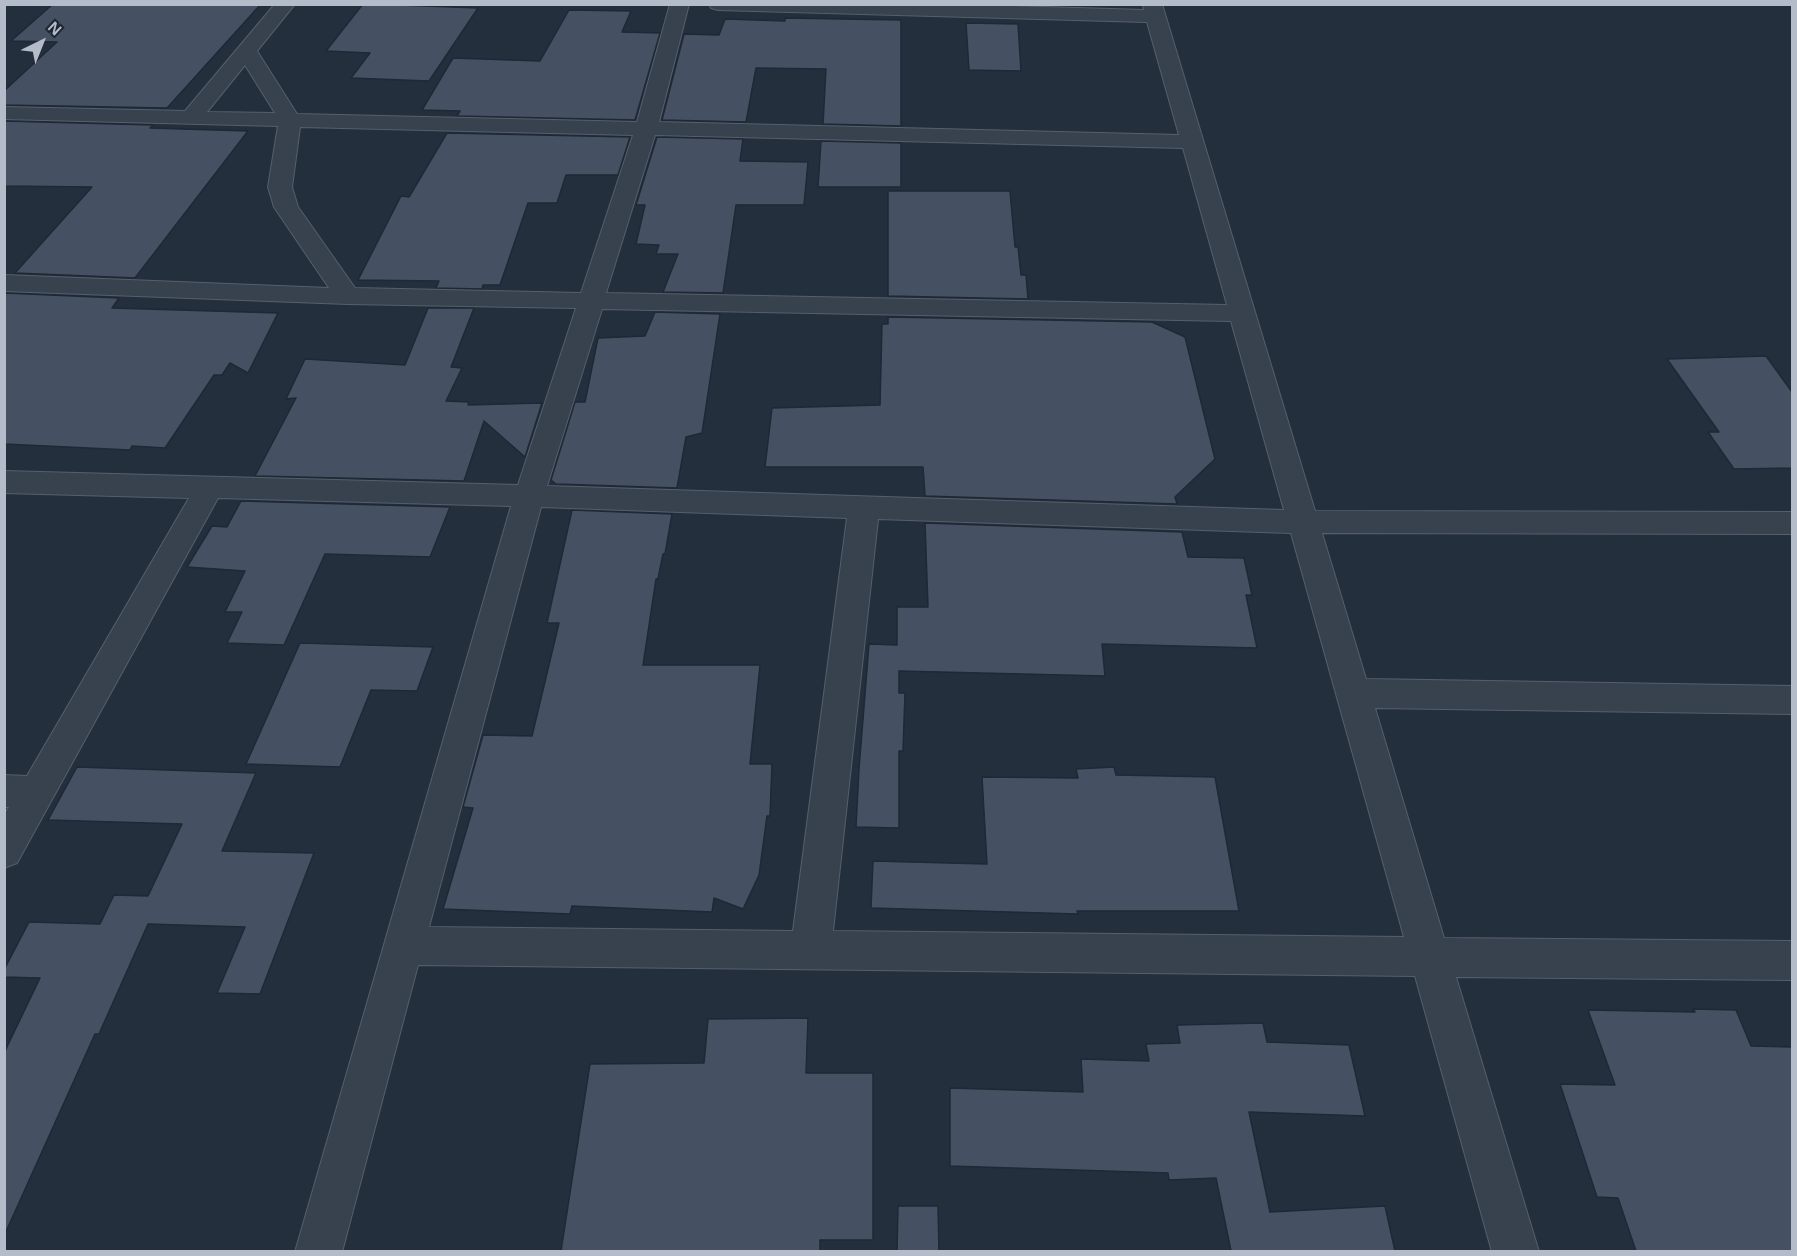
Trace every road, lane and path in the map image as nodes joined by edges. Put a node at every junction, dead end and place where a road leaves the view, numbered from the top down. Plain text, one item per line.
1 (286, 4) edge
2 (680, 4) edge
3 (718, 4) edge
4 (1154, 10) edge
5 (247, 51) junction
6 (4, 113) edge
7 (190, 118) junction
8 (290, 120) junction
9 (646, 129) junction
10 (1192, 142) junction
11 (4, 283) edge
12 (348, 296) junction
13 (593, 299) junction
14 (1242, 313) junction
15 (4, 482) edge
16 (209, 489) junction
17 (529, 496) junction
18 (864, 507) junction
19 (1303, 522) junction
20 (1792, 523) edge
21 (1353, 693) junction
22 (1792, 700) edge
23 (21, 792) edge
24 (4, 851) edge
25 (404, 946) junction
26 (811, 951) junction
27 (1430, 959) junction
28 (1792, 961) edge
29 (318, 1251) edge
30 (1516, 1251) edge

1 - 5 street
2 - 9 street
3 - 4 street
4 - 10 street
5 - 7 street
5 - 8 street
6 - 7 street
7 - 8 street
8 - 9 street
8 - 12 street
9 - 10 street
9 - 13 street
10 - 14 street
11 - 12 street
12 - 13 street
13 - 14 street
13 - 17 street
14 - 19 street
15 - 16 street
16 - 17 street
16 - 23 street
17 - 18 street
17 - 25 street
18 - 19 street
18 - 26 street
19 - 20 street
19 - 21 street
21 - 22 street
21 - 27 street
23 - 24 street
25 - 26 street
25 - 29 street
26 - 27 street
27 - 28 street
27 - 30 street

